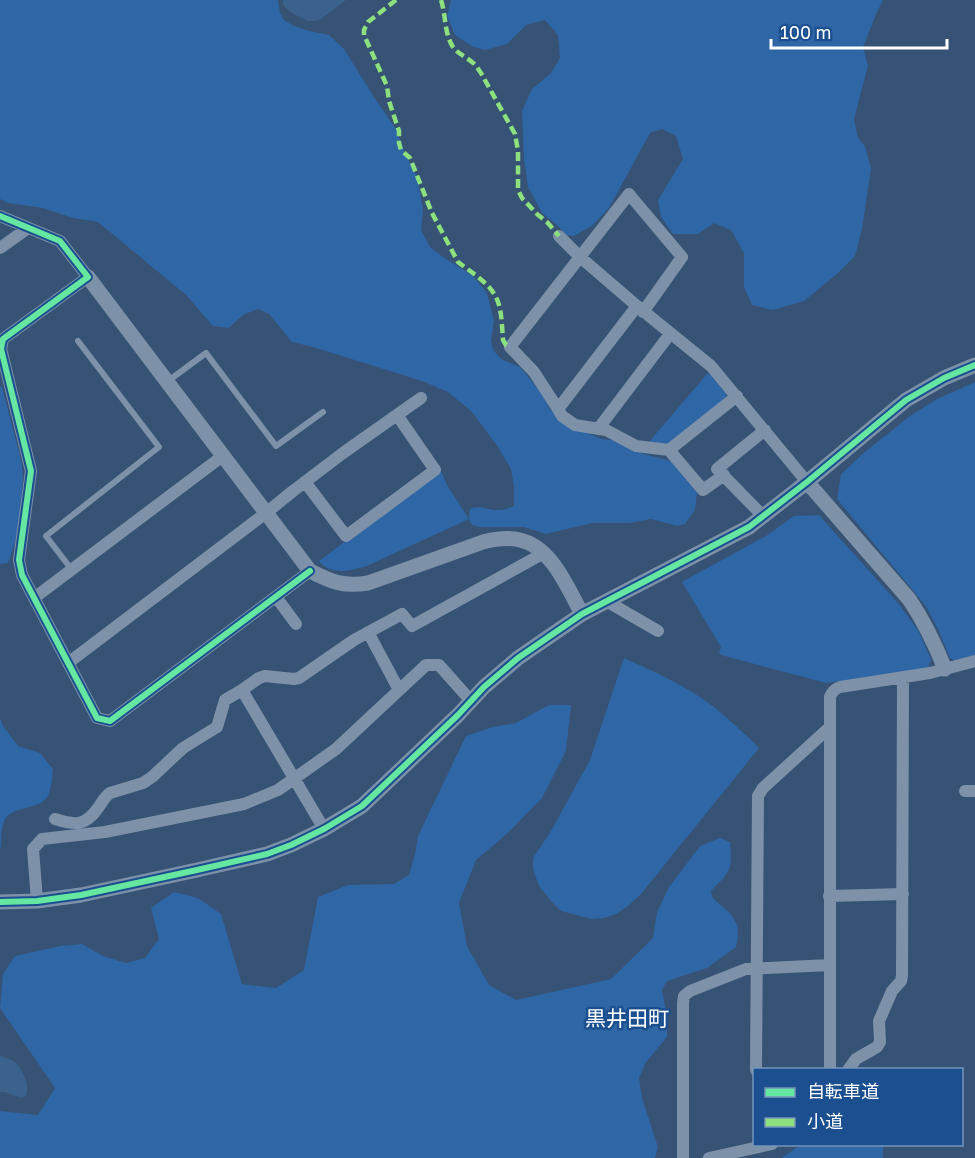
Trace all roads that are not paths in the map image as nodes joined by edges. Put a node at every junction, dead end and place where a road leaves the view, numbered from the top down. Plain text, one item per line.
1 (0, 216) edge
2 (28, 228) junction
3 (559, 237) dead end
4 (0, 248) edge
5 (580, 257) junction
6 (88, 277) junction
7 (640, 309) junction
8 (670, 334) junction
9 (78, 341) dead end
10 (975, 365) edge
11 (168, 382) junction
12 (736, 396) junction
13 (421, 398) dead end
14 (558, 409) junction
15 (323, 412) dead end
16 (397, 415) junction
17 (597, 429) junction
18 (765, 430) junction
19 (669, 450) junction
20 (224, 455) junction
21 (723, 476) junction
22 (305, 482) junction
23 (807, 482) junction
24 (266, 513) junction
25 (763, 516) junction
26 (544, 552) junction
27 (72, 570) junction
28 (310, 571) junction
29 (276, 597) junction
30 (34, 598) junction
31 (608, 602) junction
32 (582, 614) junction
33 (296, 624) dead end
34 (658, 631) dead end
35 (368, 632) junction
36 (975, 661) edge
37 (68, 663) junction
38 (945, 669) junction
39 (903, 677) junction
40 (242, 690) junction
41 (399, 690) junction
42 (471, 701) junction
43 (830, 727) junction
44 (294, 778) junction
45 (55, 819) dead end
46 (324, 829) junction
47 (903, 894) junction
48 (830, 896) junction
49 (38, 901) junction
50 (0, 902) edge
51 (830, 965) junction
52 (756, 968) junction
53 (756, 1068) edge
54 (830, 1068) edge
55 (849, 1068) edge
56 (755, 1146) edge
57 (683, 1158) edge
58 (709, 1158) edge

1 - 2 street
2 - 4 street
2 - 6 street
3 - 5 street
5 - 7 street
5 - 7 street
5 - 14 street
6 - 11 street
6 - 30 street
7 - 8 street
7 - 14 street
8 - 12 street
8 - 17 street
9 - 27 lane
10 - 23 street
11 - 15 lane
11 - 20 street
12 - 18 street
12 - 19 street
13 - 16 street
14 - 17 street
16 - 22 street
16 - 22 street
17 - 19 street
18 - 21 street
18 - 23 street
19 - 21 street
20 - 24 street
20 - 27 street
21 - 25 street
22 - 24 street
23 - 25 street
23 - 38 street
24 - 28 street
24 - 37 street
25 - 31 street
26 - 28 street
26 - 32 street
26 - 35 street
27 - 30 street
28 - 29 street
29 - 33 street
29 - 37 street
30 - 37 street
31 - 32 street
31 - 34 street
32 - 42 street
35 - 40 street
35 - 41 street
36 - 38 street
38 - 39 street
39 - 43 street
39 - 47 street
40 - 44 street
40 - 45 street
41 - 42 street
41 - 44 street
42 - 46 street
43 - 48 street
43 - 52 street
44 - 46 street
44 - 49 street
46 - 49 street
47 - 48 street
47 - 55 street
48 - 51 street
49 - 50 street
51 - 52 street
51 - 54 street
52 - 53 street
52 - 57 street
56 - 58 street

